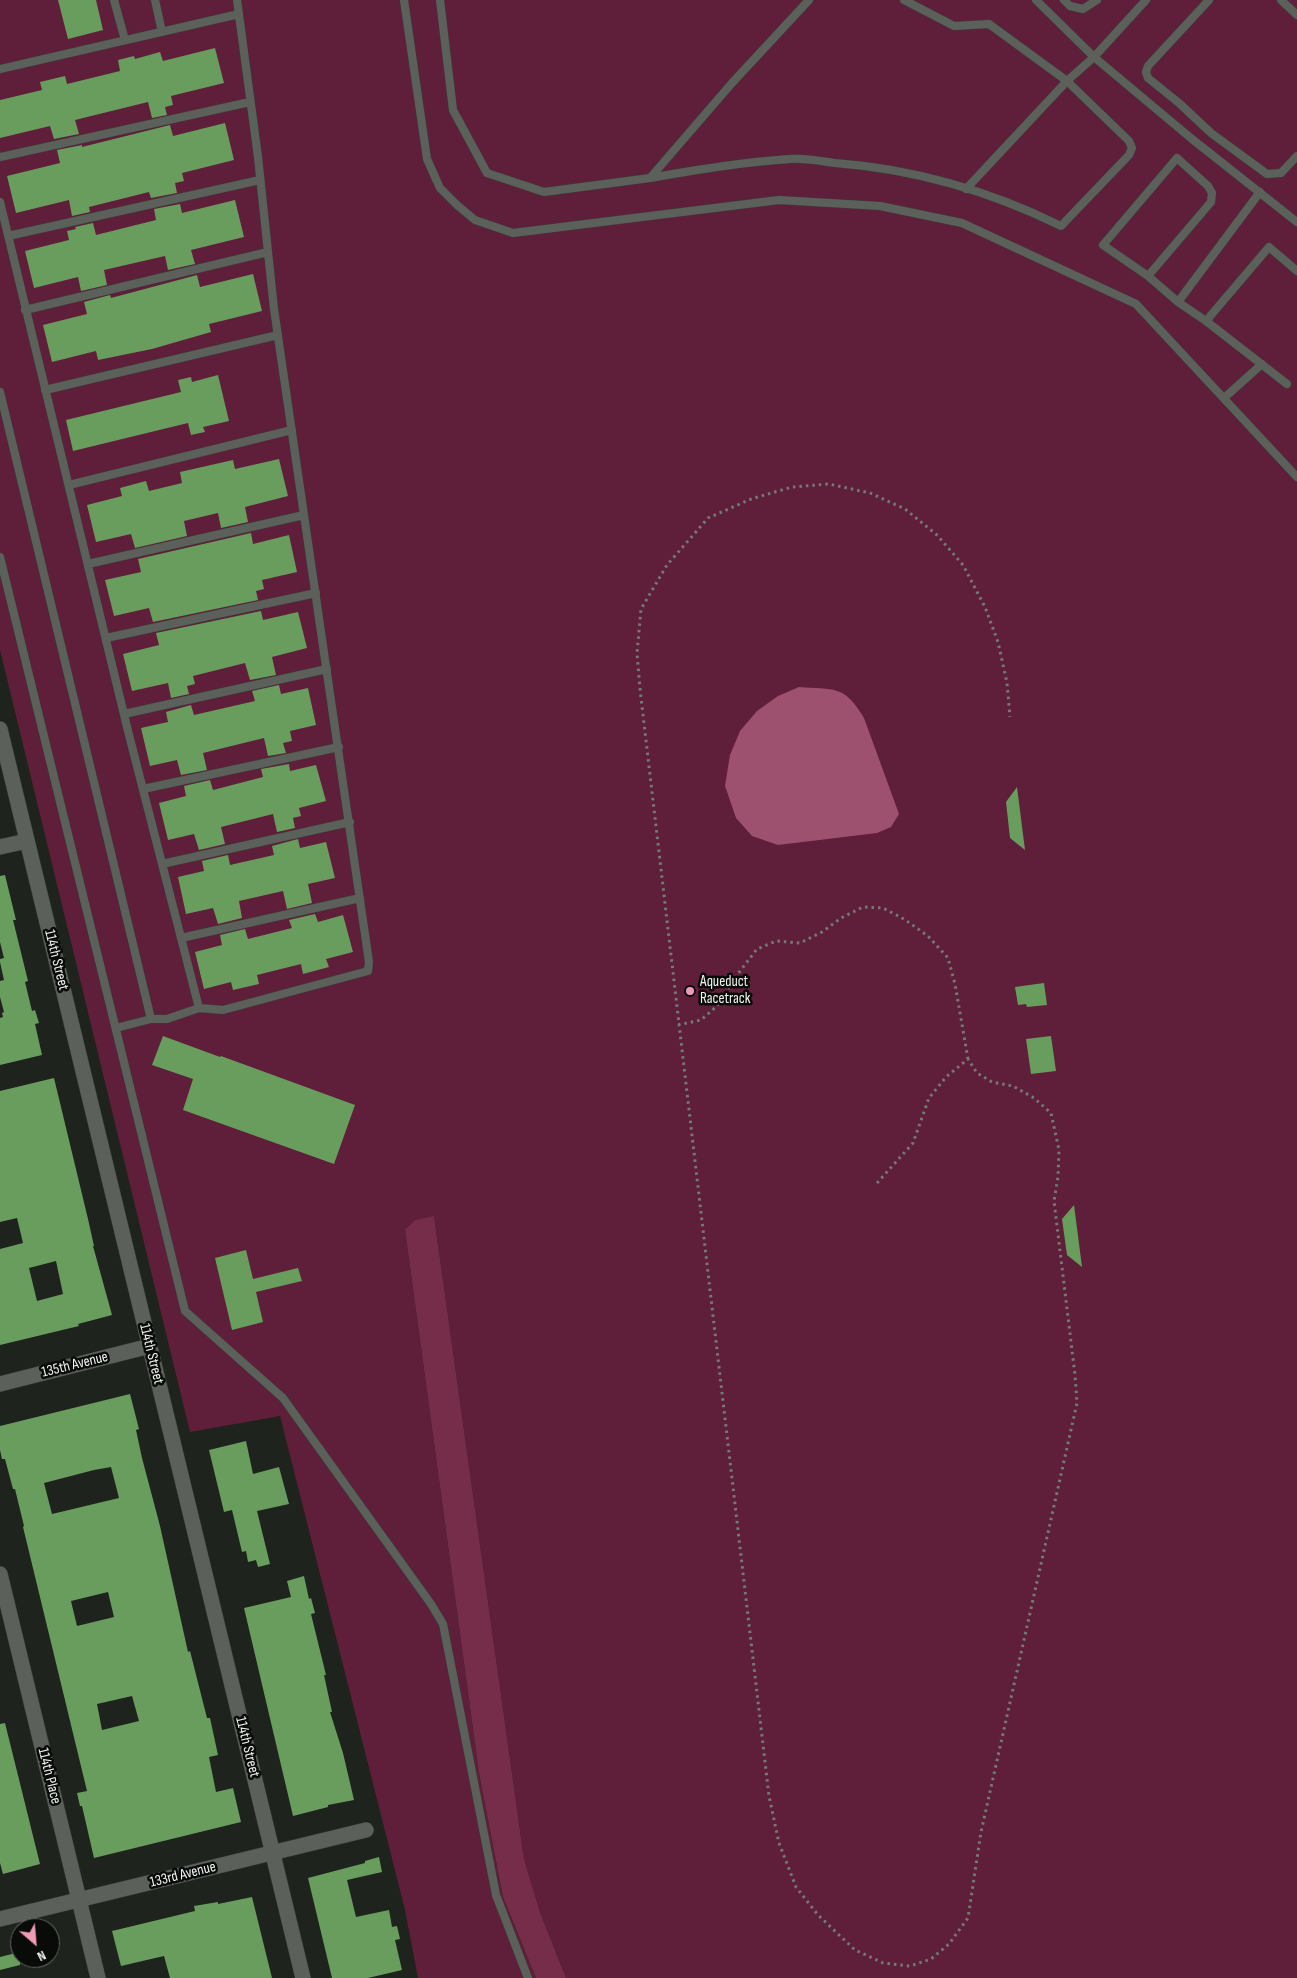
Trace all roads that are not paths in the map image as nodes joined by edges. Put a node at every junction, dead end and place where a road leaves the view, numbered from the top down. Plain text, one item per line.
1 (114, 0) edge
2 (155, 0) edge
3 (237, 0) edge
4 (404, 0) edge
5 (440, 0) edge
6 (809, 0) edge
7 (904, 0) edge
8 (1036, 0) edge
9 (1064, 0) edge
10 (1097, 0) edge
11 (1146, 0) edge
12 (1209, 0) edge
13 (1281, 0) edge
14 (239, 14) junction
15 (1297, 15) edge
16 (162, 32) junction
17 (125, 40) junction
18 (1094, 57) junction
19 (0, 69) edge
20 (1067, 82) junction
21 (250, 102) junction
22 (1297, 156) edge
23 (0, 157) edge
24 (650, 178) junction
25 (260, 180) junction
26 (966, 189) junction
27 (1260, 192) junction
28 (0, 202) edge
29 (1297, 222) edge
30 (8, 236) junction
31 (268, 252) junction
32 (1297, 271) edge
33 (1148, 276) junction
34 (1178, 302) junction
35 (25, 310) junction
36 (1206, 321) junction
37 (278, 335) junction
38 (1262, 364) junction
39 (1287, 384) dead end
40 (45, 390) junction
41 (0, 392) edge
42 (1224, 398) junction
43 (292, 430) junction
44 (1297, 476) edge
45 (69, 485) junction
46 (304, 515) junction
47 (0, 557) edge
48 (88, 564) junction
49 (316, 594) junction
50 (106, 638) junction
51 (328, 669) junction
52 (124, 714) junction
53 (0, 729) edge
54 (339, 747) junction
55 (143, 789) junction
56 (350, 822) junction
57 (27, 840) junction
58 (0, 847) edge
59 (162, 864) junction
60 (360, 898) junction
61 (181, 938) junction
62 (199, 1008) junction
63 (151, 1019) junction
64 (116, 1028) junction
65 (150, 1346) junction
66 (0, 1384) edge
67 (0, 1574) edge
68 (366, 1830) dead end
69 (273, 1853) junction
70 (79, 1900) junction
71 (0, 1919) edge
72 (98, 1978) edge
73 (303, 1978) edge
74 (528, 1978) edge

1 - 17 lane
2 - 16 lane
3 - 14 lane
4 - 42 lane
5 - 24 lane
6 - 24 lane
7 - 20 lane
8 - 18 lane
9 - 10 lane
11 - 18 lane
12 - 22 lane
13 - 15 lane
14 - 16 lane
14 - 21 lane
16 - 17 lane
17 - 19 lane
18 - 20 lane
18 - 27 lane
20 - 26 lane
20 - 26 lane
21 - 23 lane
21 - 25 lane
24 - 26 lane
25 - 30 lane
25 - 31 lane
27 - 29 lane
27 - 34 lane
28 - 30 lane
30 - 35 lane
31 - 35 lane
31 - 37 lane
32 - 36 lane
33 - 33 lane
33 - 34 lane
34 - 36 lane
35 - 40 lane
36 - 38 lane
37 - 40 lane
37 - 43 lane
38 - 39 lane
38 - 42 lane
40 - 45 lane
41 - 63 lane
42 - 44 lane
43 - 45 lane
43 - 46 lane
45 - 48 lane
46 - 48 lane
46 - 49 lane
47 - 64 lane
48 - 50 lane
49 - 50 lane
49 - 51 lane
50 - 52 lane
51 - 52 lane
51 - 54 lane
52 - 55 lane
53 - 57 street, 114th Street
54 - 55 lane
54 - 56 lane
55 - 59 lane
56 - 59 lane
56 - 60 lane
57 - 58 street
57 - 65 street, 114th Street
59 - 61 lane
60 - 61 lane
60 - 62 lane
61 - 62 lane
62 - 63 lane
63 - 64 lane
64 - 74 lane
65 - 66 street, 135th Avenue
65 - 69 street, 114th Street
67 - 70 street, 114th Place
68 - 69 street, 133rd Avenue
69 - 70 street, 133rd Avenue
69 - 73 street, 114th Street
70 - 71 street, 133rd Avenue
70 - 72 street, 114th Place

